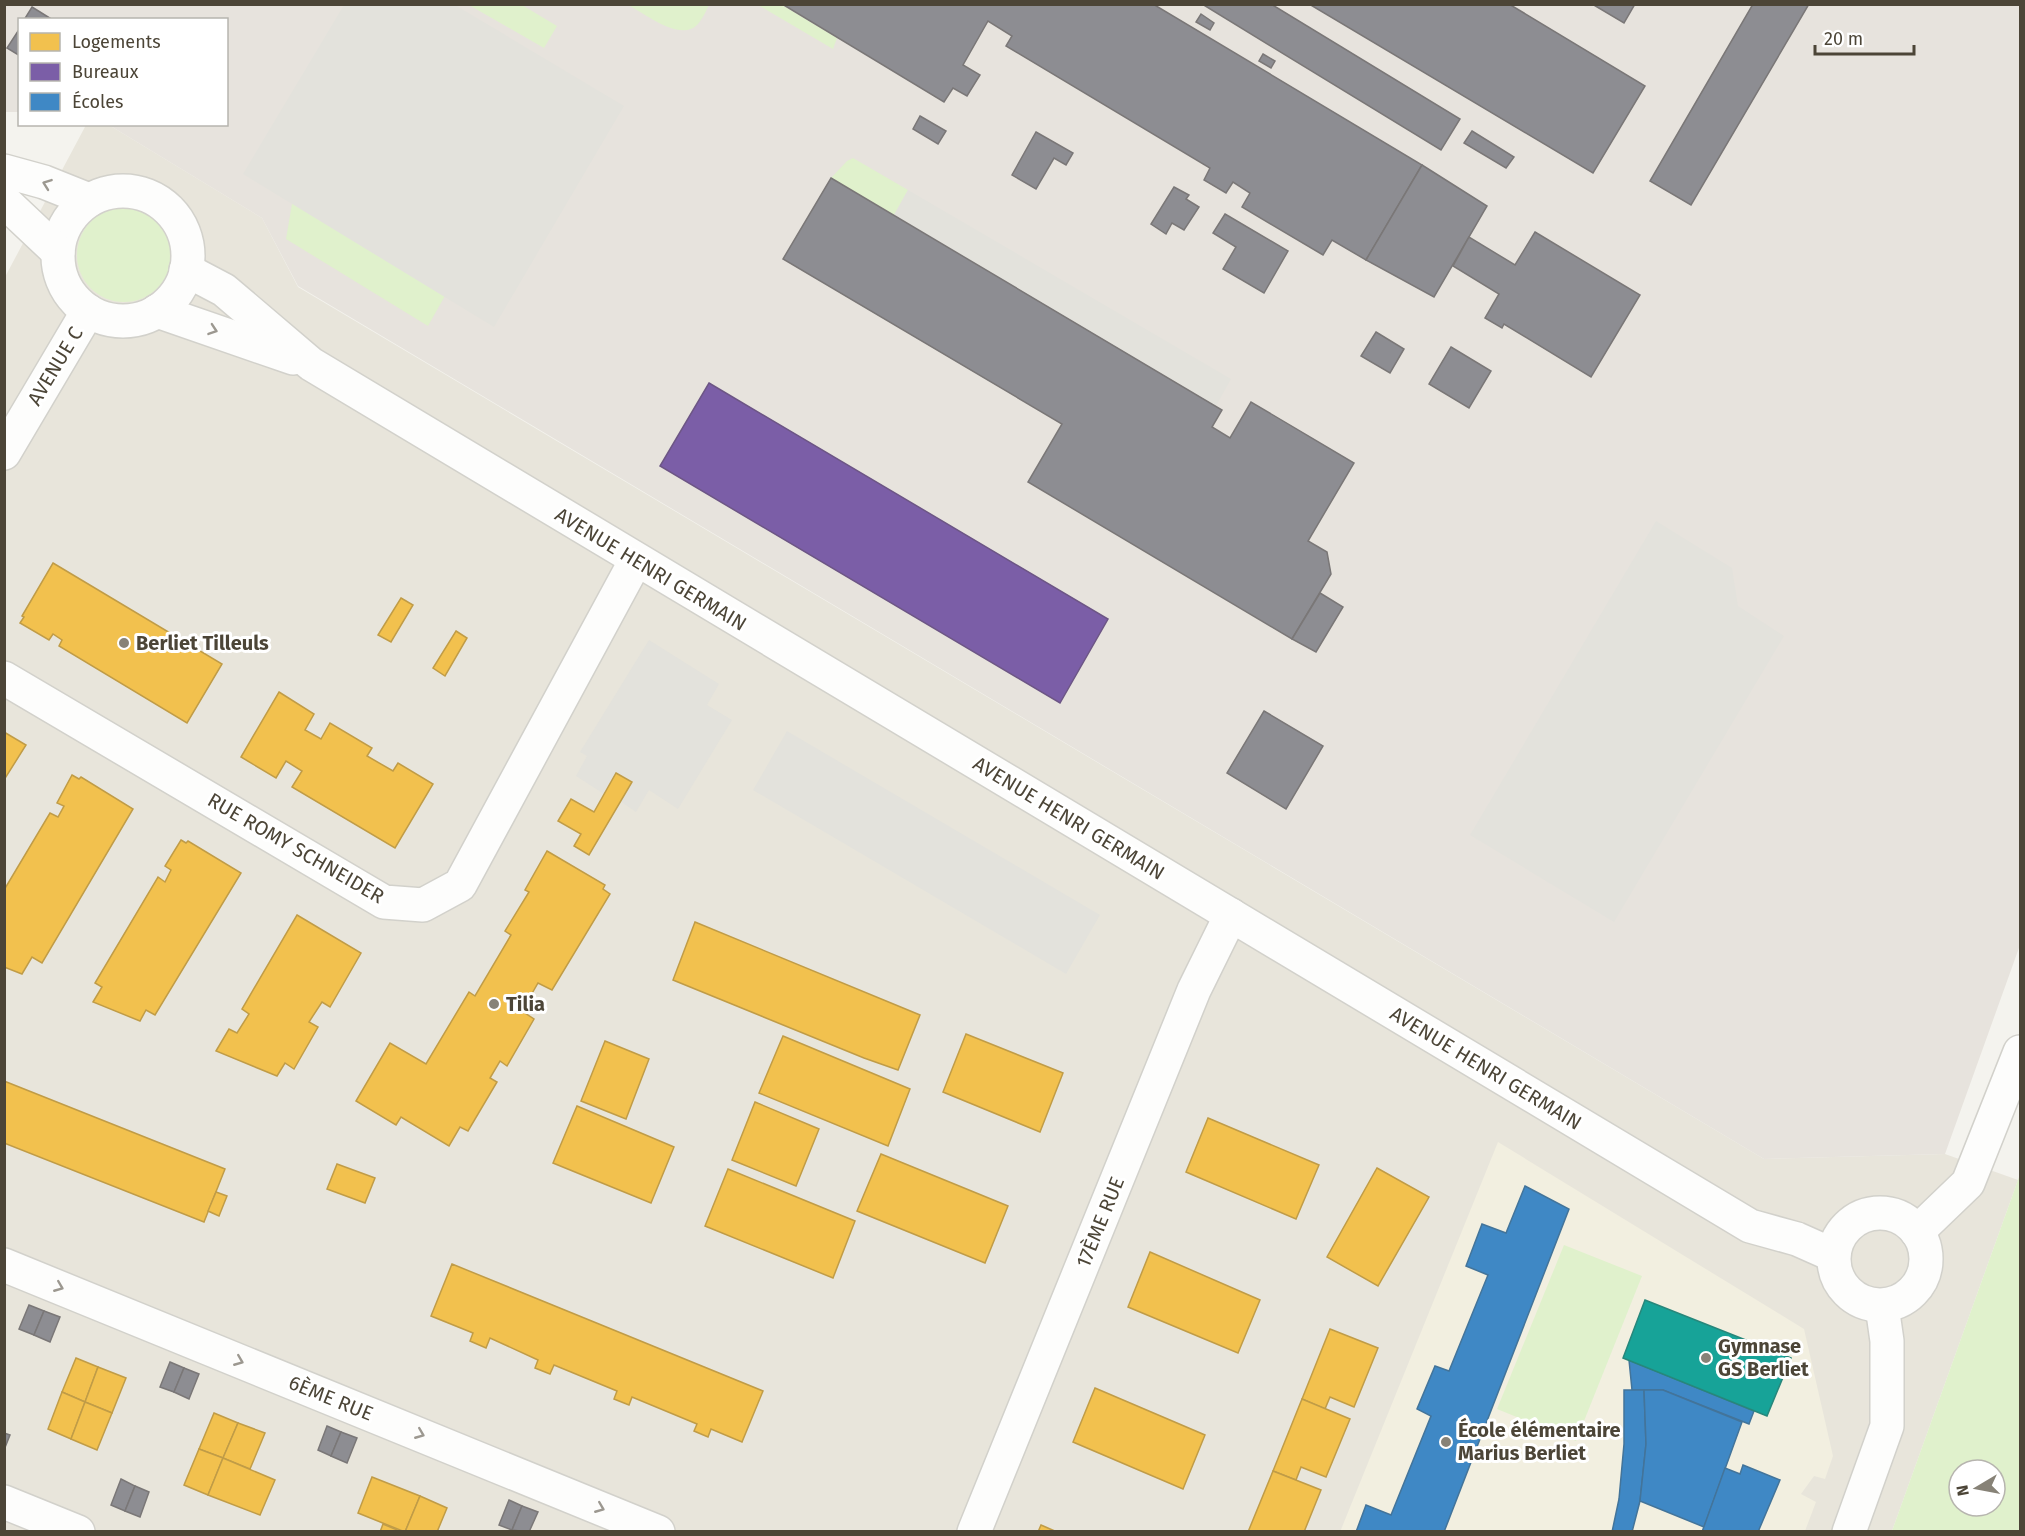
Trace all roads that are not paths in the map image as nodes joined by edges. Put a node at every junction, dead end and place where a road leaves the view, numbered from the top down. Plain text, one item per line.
1 (4, 171) edge
2 (89, 200) junction
3 (4, 201) edge
4 (58, 252) junction
5 (186, 270) junction
6 (88, 311) junction
7 (157, 311) junction
8 (311, 364) junction
9 (4, 453) edge
10 (636, 560) junction
11 (4, 678) edge
12 (1231, 915) junction
13 (2020, 1052) edge
14 (1917, 1232) junction
15 (1833, 1255) junction
16 (4, 1265) edge
17 (1882, 1306) junction
18 (4, 1502) edge
19 (29, 1523) edge
20 (78, 1532) edge
21 (658, 1532) edge
22 (974, 1532) edge
23 (1849, 1532) edge

2 -> 1 street
2 - 4 street
2 - 5 street
3 - 4 street
4 - 6 street
5 - 7 street
5 - 8 street, AVENUE HENRI GERMAIN
6 - 7 street
6 - 9 street, AVENUE C
7 -> 8 street, AVENUE HENRI GERMAIN
8 - 10 street, AVENUE HENRI GERMAIN
10 - 11 street, RUE ROMY SCHNEIDER
10 - 12 street, AVENUE HENRI GERMAIN
12 - 15 street, AVENUE HENRI GERMAIN
12 - 22 street, 17ÈME RUE
13 - 14 street
14 - 15 street
14 - 17 street
15 - 17 street
16 -> 21 street, 6ÈME RUE
17 - 23 street
18 - 19 street
19 - 20 street

